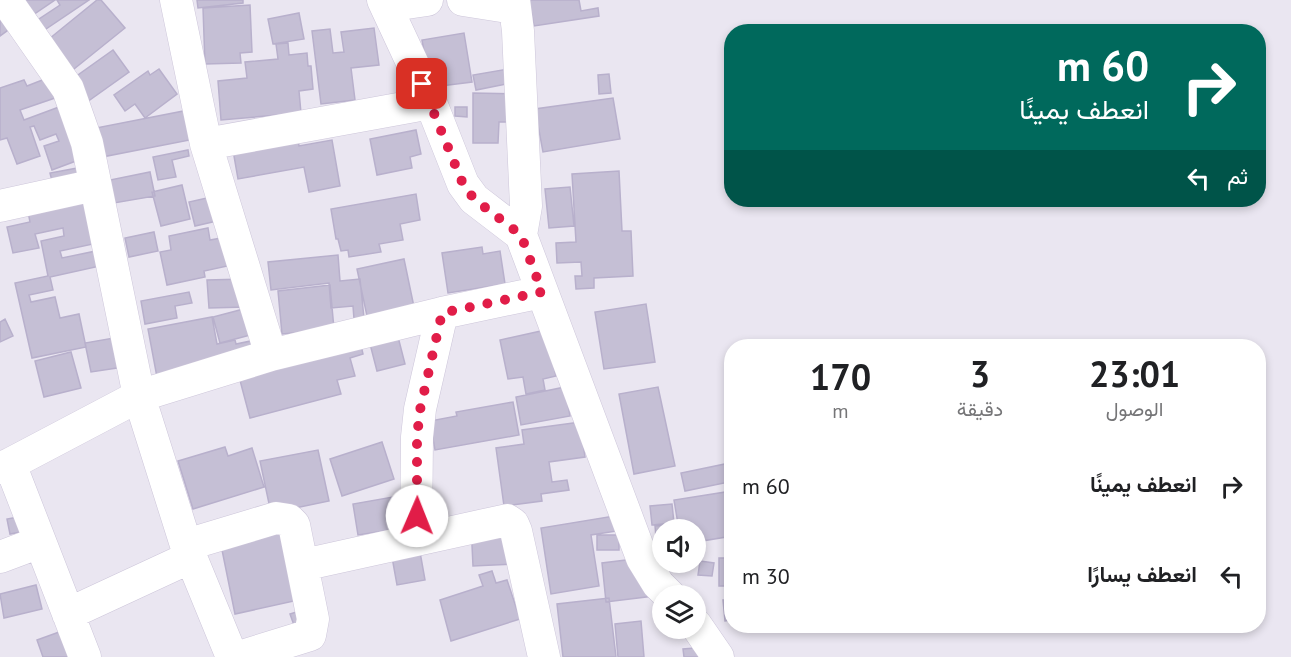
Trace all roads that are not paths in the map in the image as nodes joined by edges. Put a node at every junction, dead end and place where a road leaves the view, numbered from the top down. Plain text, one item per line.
1 (176, 0) edge
2 (427, 0) edge
3 (463, 0) edge
4 (385, 3) edge
5 (514, 4) edge
6 (9, 21) edge
7 (431, 103) junction
8 (206, 144) junction
9 (95, 185) junction
10 (0, 206) edge
11 (521, 235) junction
12 (542, 292) junction
13 (442, 313) junction
14 (271, 355) junction
15 (139, 396) junction
16 (5, 466) edge
17 (416, 539) junction
18 (40, 542) junction
19 (188, 551) junction
20 (0, 557) edge
21 (303, 565) junction
22 (659, 585) edge
23 (68, 614) junction
24 (705, 639) edge
25 (314, 646) edge
26 (85, 657) edge
27 (232, 657) edge
28 (239, 657) edge
29 (544, 657) edge
30 (718, 657) edge

1 - 8 street
2 - 4 street
3 - 5 street
4 - 7 street
5 - 11 street
6 - 9 street
7 - 8 street
7 - 11 street
8 - 14 street
9 - 10 street
9 - 15 street
11 - 12 street
12 - 13 street
12 - 22 street
13 - 14 street
13 - 17 street
14 - 15 street
15 - 16 street
15 - 19 street
16 - 18 street
17 - 21 street
17 - 29 street
18 - 20 street
18 - 23 street
19 - 21 street
19 - 23 street
19 - 27 street
21 - 25 street
23 - 26 street
24 - 30 street
25 - 28 street

